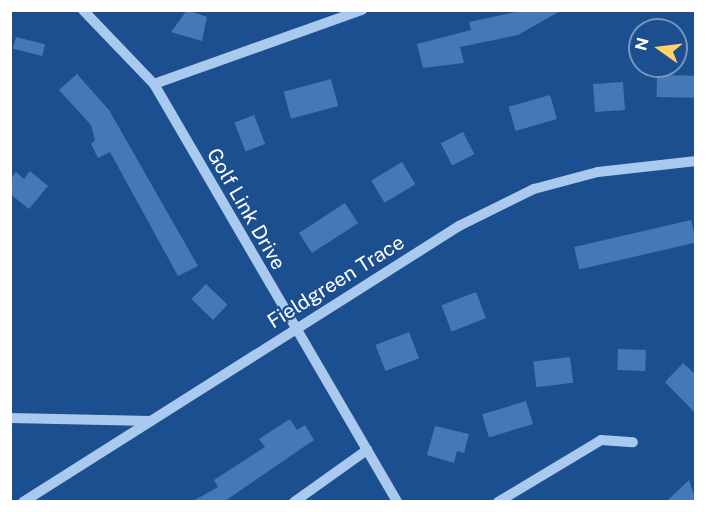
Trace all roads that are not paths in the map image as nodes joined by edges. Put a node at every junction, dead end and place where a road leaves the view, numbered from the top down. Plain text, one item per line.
1 (83, 10) edge
2 (362, 10) edge
3 (154, 84) junction
4 (696, 160) edge
5 (294, 328) junction
6 (10, 418) edge
7 (151, 421) junction
8 (633, 442) dead end
9 (368, 450) junction
10 (23, 501) edge
11 (294, 501) edge
12 (397, 501) edge
13 (498, 501) edge

1 - 3 street, Golf Link Drive
2 - 3 street
3 - 5 street, Golf Link Drive
4 - 5 street, Fieldgreen Trace
5 - 7 street, Fieldgreen Trace
5 - 9 street, Golf Link Drive
6 - 7 street
7 - 10 street, Fieldgreen Trace
8 - 13 street
9 - 11 street
9 - 12 street, Golf Link Drive

